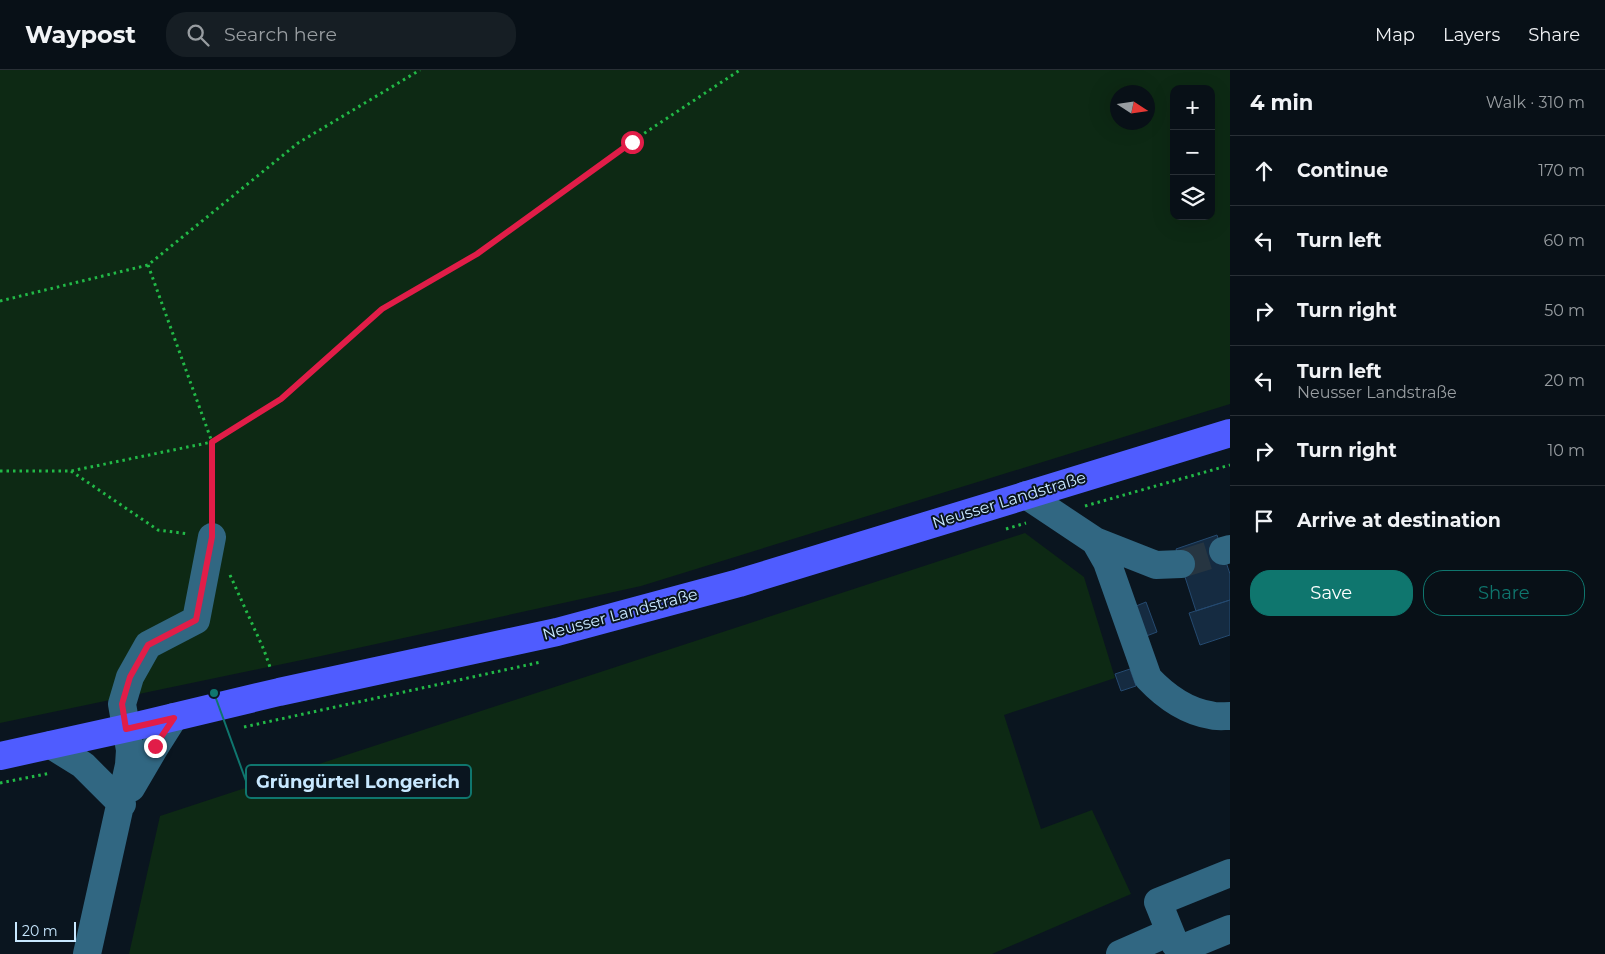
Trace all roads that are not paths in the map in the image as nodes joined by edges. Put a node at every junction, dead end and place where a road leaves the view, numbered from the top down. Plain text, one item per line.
1 (1230, 433) edge
2 (1026, 495) junction
3 (212, 537) road end
4 (1095, 541) junction
5 (1181, 564) tunnel mouth
6 (1230, 716) edge
7 (174, 718) junction
8 (126, 729) junction
9 (51, 745) junction
10 (0, 756) edge
11 (122, 804) junction
12 (1230, 873) edge
13 (1230, 929) edge
14 (1170, 932) junction
15 (87, 954) edge
16 (1120, 954) edge

1 - 2 main road, Neusser Landstraße
2 - 4 street
2 - 7 main road, Neusser Landstraße
3 - 8 street
4 - 5 street
4 - 6 street
7 - 8 main road, Neusser Landstraße
7 - 11 street
8 - 9 main road, Neusser Landstraße
8 - 11 street
9 - 10 main road, Neusser Landstraße
9 - 11 street
11 - 15 street
12 - 14 street
13 - 14 street
14 - 16 street

